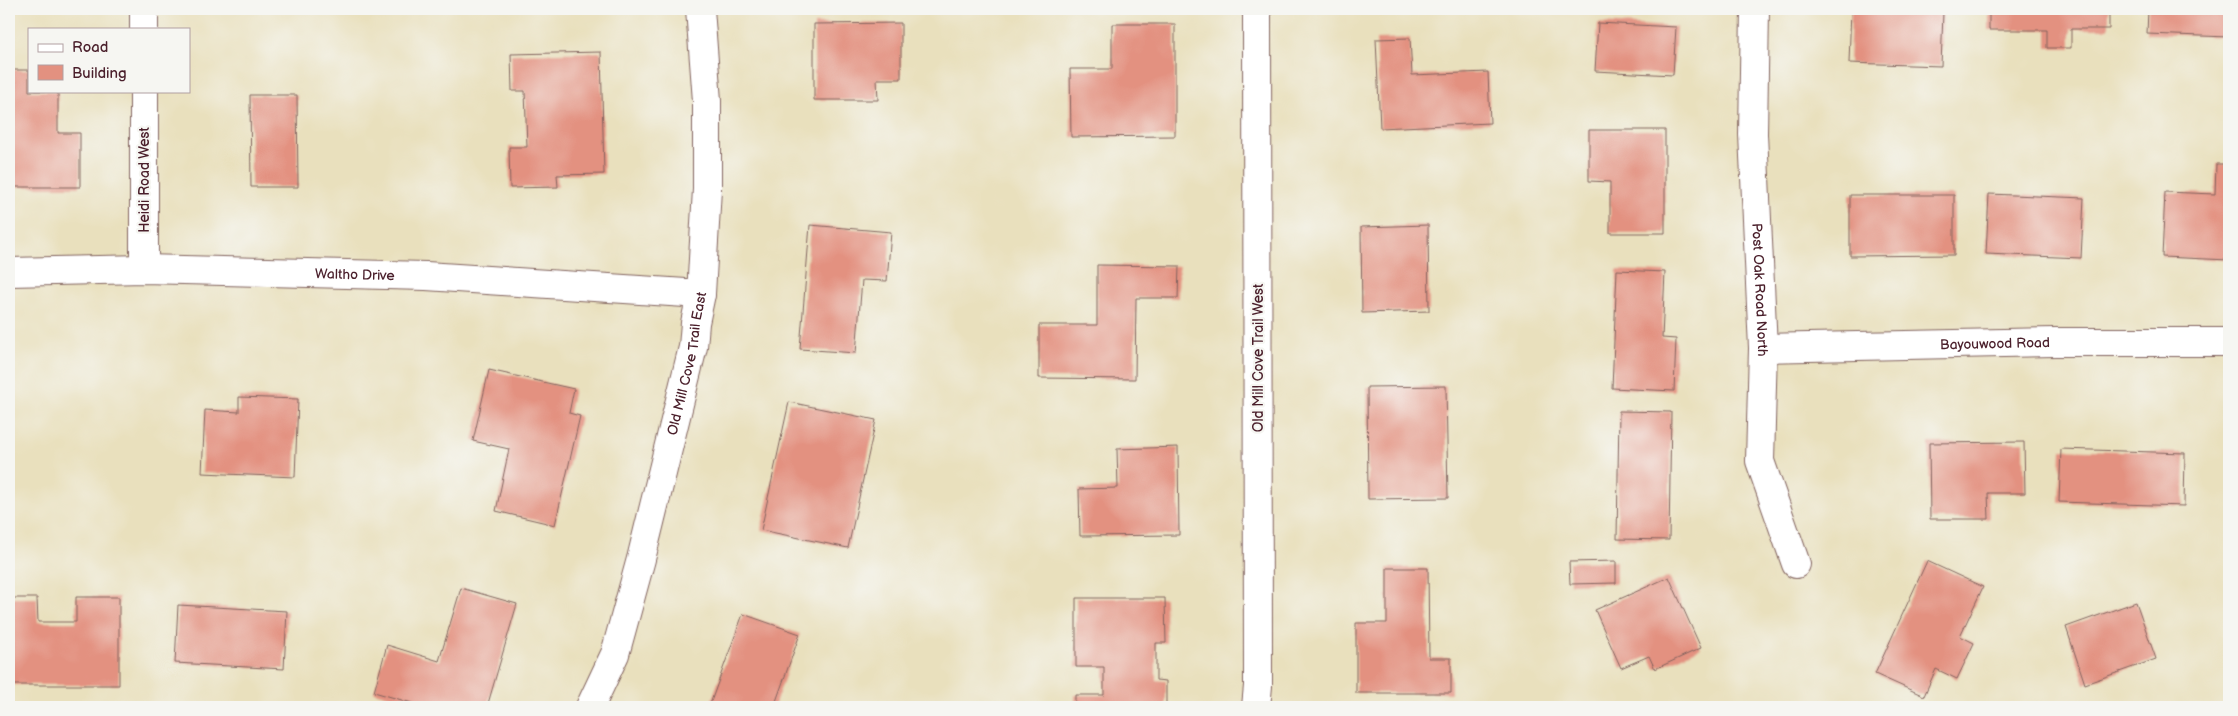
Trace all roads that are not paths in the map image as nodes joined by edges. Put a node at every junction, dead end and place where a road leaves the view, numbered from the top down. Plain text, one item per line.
1 (144, 9) edge
2 (700, 9) edge
3 (1257, 9) edge
4 (1755, 9) edge
5 (144, 28) edge
6 (144, 92) edge
7 (144, 268) junction
8 (9, 272) edge
9 (701, 294) junction
10 (2229, 342) edge
11 (1762, 348) junction
12 (1796, 564) dead end
13 (590, 707) edge
14 (1256, 707) edge

1 - 5 street
2 - 9 street, Old Mill Cove Trail East
3 - 14 street, Old Mill Cove Trail West
4 - 11 street, Post Oak Road North
6 - 7 street, Heidi Road West
7 - 8 street, Waltho Drive
7 - 9 street, Waltho Drive
9 - 13 street, Old Mill Cove Trail East
10 - 11 street, Bayouwood Road
11 - 12 street, Post Oak Road North

